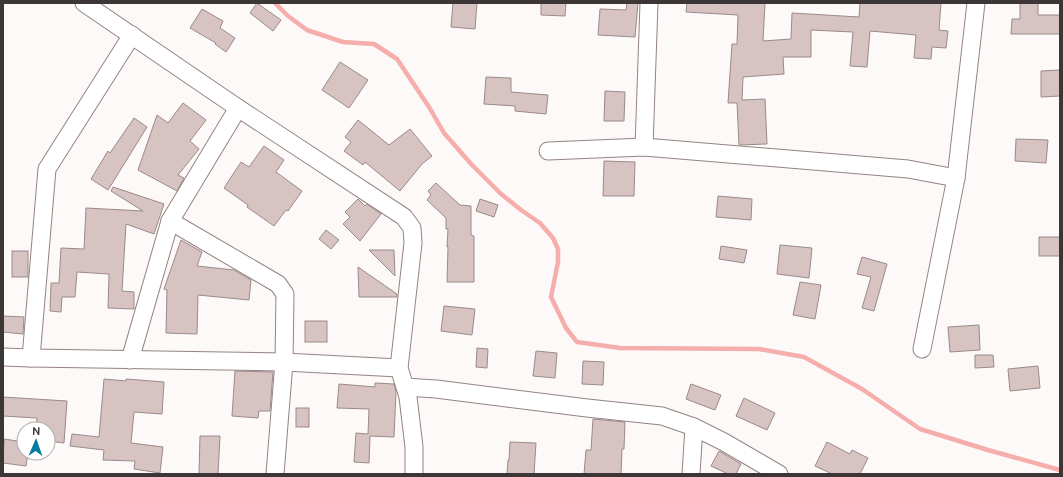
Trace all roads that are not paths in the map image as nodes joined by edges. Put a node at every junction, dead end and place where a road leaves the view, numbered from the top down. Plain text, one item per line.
1 (84, 3) edge
2 (649, 3) edge
3 (976, 3) edge
4 (132, 35) junction
5 (238, 108) junction
6 (644, 147) junction
7 (548, 151) dead end
8 (956, 178) junction
9 (170, 221) junction
10 (922, 349) dead end
11 (3, 357) edge
12 (31, 358) junction
13 (130, 360) junction
14 (284, 362) junction
15 (399, 368) junction
16 (404, 388) junction
17 (694, 427) junction
18 (275, 474) edge
19 (414, 474) edge
20 (691, 474) edge
21 (779, 474) edge

1 - 4 street
2 - 6 street
3 - 8 street
4 - 5 street
4 - 12 street
5 - 9 street
5 - 15 street
6 - 7 street
6 - 8 street
8 - 10 street
9 - 13 street
9 - 14 street
11 - 12 street
12 - 13 street
13 - 14 street
14 - 15 street
14 - 18 street
15 - 16 street
16 - 17 street
16 - 19 street
17 - 20 street
17 - 21 street

